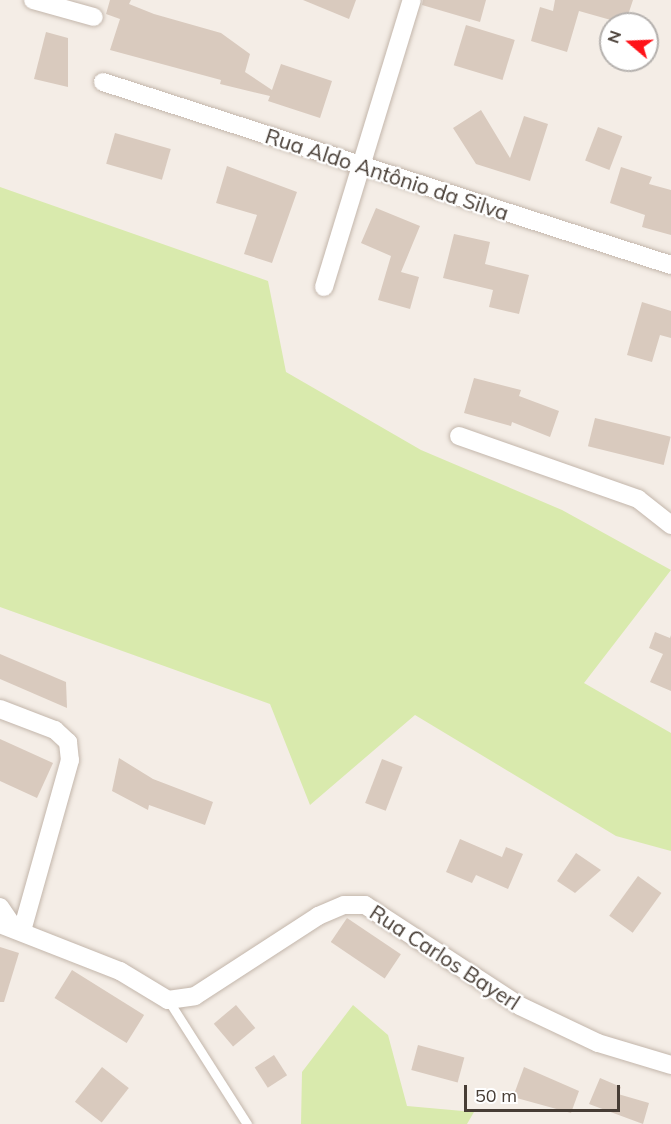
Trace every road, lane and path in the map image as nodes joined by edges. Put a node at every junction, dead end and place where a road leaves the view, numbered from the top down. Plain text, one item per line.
1 (33, 0) edge
2 (411, 0) edge
3 (94, 17) dead end
4 (103, 82) dead end
5 (361, 165) junction
6 (671, 266) edge
7 (324, 287) dead end
8 (459, 436) dead end
9 (671, 525) edge
10 (0, 709) edge
11 (0, 907) edge
12 (12, 928) edge
13 (168, 1000) junction
14 (671, 1065) edge
15 (247, 1124) edge

1 - 3 street
2 - 5 street
4 - 5 street, Rua Aldo Antônio da Silva
5 - 6 street, Rua Aldo Antônio da Silva
5 - 7 street
8 - 9 street
10 - 12 street
11 - 12 street
12 - 13 street
13 - 14 street, Rua Carlos Bayerl
13 - 15 lane

